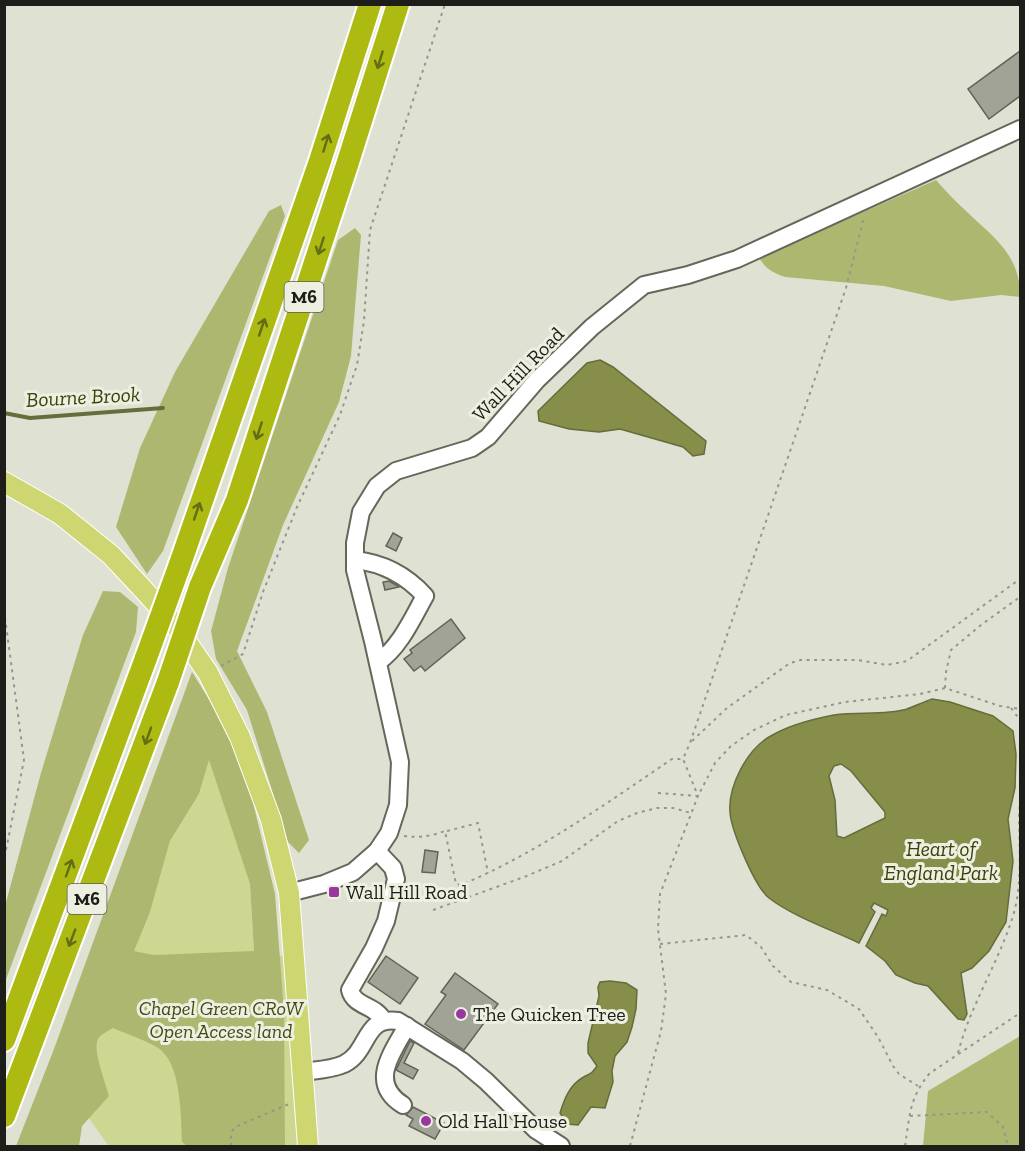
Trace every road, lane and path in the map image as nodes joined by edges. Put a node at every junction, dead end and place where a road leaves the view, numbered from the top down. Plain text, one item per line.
1 (370, 4) edge
2 (398, 4) edge
3 (445, 4) edge
4 (1020, 129) edge
5 (868, 197) junction
6 (4, 482) edge
7 (355, 560) junction
8 (1020, 579) edge
9 (1020, 597) edge
10 (4, 610) edge
11 (378, 662) junction
12 (208, 673) junction
13 (945, 688) junction
14 (1011, 707) junction
15 (1020, 709) edge
16 (1020, 720) edge
17 (690, 743) junction
18 (683, 759) junction
19 (658, 793) dead end
20 (698, 796) junction
21 (1020, 805) edge
22 (691, 813) junction
23 (445, 831) junction
24 (389, 833) junction
25 (377, 851) junction
26 (4, 860) edge
27 (488, 873) junction
28 (289, 893) junction
29 (433, 910) dead end
30 (660, 944) junction
31 (1020, 1013) edge
32 (383, 1020) junction
33 (407, 1026) junction
34 (4, 1040) edge
35 (957, 1053) junction
36 (302, 1072) junction
37 (918, 1086) junction
38 (303, 1100) junction
39 (404, 1105) dead end
40 (4, 1116) edge
41 (910, 1116) junction
42 (231, 1146) edge
43 (308, 1146) edge
44 (561, 1146) edge
45 (630, 1146) edge
46 (905, 1146) edge
47 (1008, 1146) edge

34 -> 1 highway, M6, bridge
2 -> 40 highway, M6, bridge
3 - 12 path
4 - 5 street, Wall Hill Road
5 - 7 street, Wall Hill Road
5 - 17 path
6 - 12 main road
7 - 11 street, Wall Hill Road
7 - 11 street
8 - 17 path
9 - 13 path
10 - 26 path
11 - 24 street, Wall Hill Road
12 - 28 main road
13 - 14 path
13 - 20 path
14 - 15 path
14 - 16 path
17 - 18 path
18 - 20 path
18 - 27 path
19 - 20 path
20 - 22 path
21 - 35 path
22 - 29 path
22 - 30 path
23 - 24 path
23 - 27 path
23 - 27 path
24 - 25 street, Wall Hill Road
25 - 28 street, Wall Hill Road
25 - 32 street
28 - 36 main road
30 - 37 path
30 - 45 path
31 - 35 path
32 - 33 street
32 - 36 street
33 - 39 street
33 - 44 street
35 - 37 path
36 - 38 main road
37 - 41 path
38 - 42 path
38 - 43 main road
41 - 46 path
41 - 47 path

